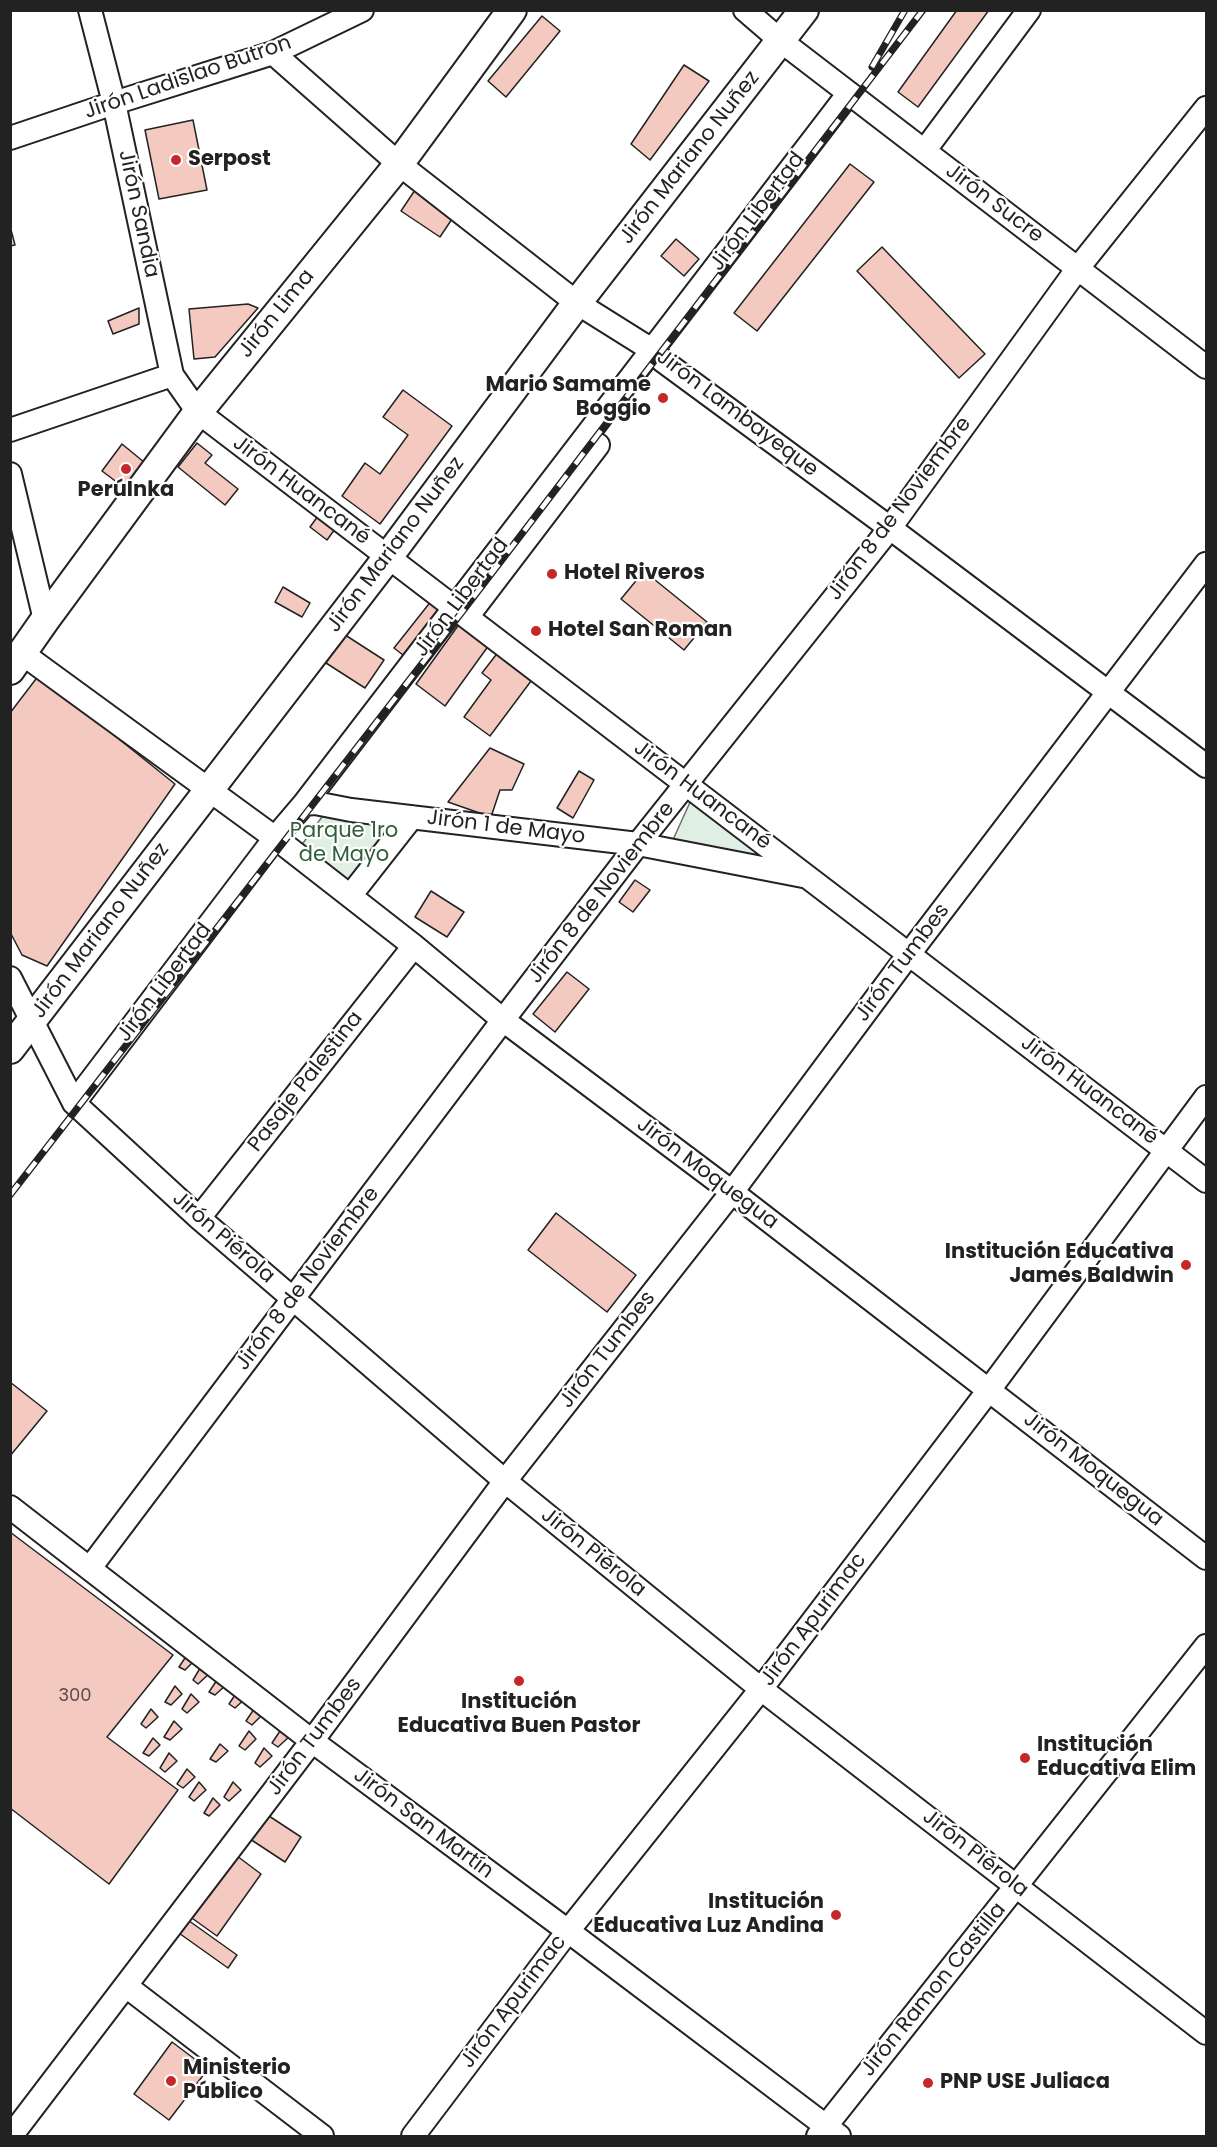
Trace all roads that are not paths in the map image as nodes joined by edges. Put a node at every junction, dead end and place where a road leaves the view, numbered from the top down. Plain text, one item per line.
1 (90, 10) edge
2 (362, 10) edge
3 (512, 10) edge
4 (745, 10) edge
5 (804, 10) edge
6 (1029, 10) edge
7 (781, 41) junction
8 (273, 53) junction
9 (849, 93) junction
10 (114, 103) junction
11 (1206, 108) edge
12 (10, 138) edge
13 (925, 150) junction
14 (399, 164) junction
15 (1078, 268) junction
16 (577, 303) junction
17 (658, 355) junction
18 (1206, 367) edge
19 (172, 375) junction
20 (198, 412) junction
21 (10, 430) edge
22 (10, 474) edge
23 (890, 528) junction
24 (388, 557) junction
25 (1206, 564) edge
26 (460, 612) junction
27 (45, 620) junction
28 (17, 662) edge
29 (1108, 694) junction
30 (1206, 766) edge
31 (687, 784) junction
32 (209, 789) junction
33 (304, 804) junction
34 (412, 817) junction
35 (275, 838) junction
36 (638, 844) junction
37 (808, 877) junction
38 (350, 896) junction
39 (414, 946) junction
40 (909, 954) junction
41 (10, 978) edge
42 (503, 1020) junction
43 (32, 1022) junction
44 (10, 1050) edge
45 (1206, 1096) edge
46 (74, 1103) junction
47 (1166, 1149) junction
48 (1206, 1180) edge
49 (732, 1192) junction
50 (199, 1218) junction
51 (293, 1299) junction
52 (988, 1390) junction
53 (505, 1481) junction
54 (10, 1507) edge
55 (1206, 1558) edge
56 (90, 1568) junction
57 (1206, 1646) edge
58 (761, 1689) junction
59 (312, 1741) junction
60 (1017, 1887) junction
61 (568, 1931) junction
62 (126, 1986) junction
63 (1206, 2033) edge
64 (827, 2133) edge
65 (11, 2136) edge
66 (322, 2136) edge
67 (413, 2136) edge

1 - 10 street, Jirón Sandia
2 - 8 street, Jirón Ladislao Butron
3 - 14 main road, Jirón Lima
4 - 7 street, Jirón Sucre
5 - 7 main road, Jirón Mariano Nuñez
6 - 13 street
7 - 9 street, Jirón Sucre
7 - 16 main road, Jirón Mariano Nuñez
8 - 10 street, Jirón Ladislao Butron
8 - 14 street, Jirón Lambayeque
9 - 13 street, Jirón Sucre
9 - 17 street, Jirón Libertad
10 - 12 street, Jirón Ladislao Butron
10 - 19 street, Jirón Sandia
11 - 15 street, Jirón 8 de Noviembre
13 - 15 street, Jirón Sucre
14 - 16 street, Jirón Lambayeque
14 - 20 main road, Jirón Lima
15 - 18 street, Jirón Sucre
15 - 23 street, Jirón 8 de Noviembre
16 - 17 street, Jirón Lambayeque
16 - 24 main road, Jirón Mariano Nuñez
17 - 23 street, Jirón Lambayeque
17 - 26 street, Jirón Libertad
19 - 20 street, Jirón Sandia
19 - 21 street
20 - 24 street, Jirón Huancané
20 - 27 main road, Jirón Lima
22 - 27 street
23 - 29 street, Jirón Lambayeque
23 - 31 street, Jirón 8 de Noviembre
24 - 26 street, Jirón Huancané
24 - 32 main road, Jirón Mariano Nuñez
25 - 29 street, Jirón Tumbes
26 - 31 street, Jirón Huancané
26 - 33 street, Jirón Libertad
27 - 28 main road, Jirón Lima
28 - 32 street, Jirón Moquegua
29 - 30 street, Jirón Lambayeque
29 - 40 street, Jirón Tumbes
31 - 36 street, Jirón 8 de Noviembre
31 - 37 street, Jirón Huancané
32 - 35 street, Jirón Moquegua
32 - 43 main road, Jirón Mariano Nuñez
33 - 34 street, Jirón 1 de Mayo
33 - 35 street, Jirón Libertad
34 - 36 street, Jirón 1 de Mayo
34 - 38 street
35 - 38 street, Jirón Moquegua
35 - 46 street, Jirón Libertad
36 - 37 street, Jirón 1 de Mayo
36 - 42 street, Jirón 8 de Noviembre
37 - 40 street, Jirón Huancané
38 - 39 street, Jirón Moquegua
39 - 42 street, Jirón Moquegua
39 - 50 street, Pasaje Palestina
40 - 47 street, Jirón Huancané
40 - 49 street, Jirón Tumbes
41 - 43 street, Jirón Piérola
42 - 49 street, Jirón Moquegua
42 - 51 street, Jirón 8 de Noviembre
43 - 44 main road, Jirón Mariano Nuñez
43 - 46 street, Jirón Piérola
45 - 47 street, Jirón Apurimac
46 - 50 street, Jirón Piérola
47 - 48 street, Jirón Huancané
47 - 52 street, Jirón Apurimac
49 - 52 street, Jirón Moquegua
49 - 53 street, Jirón Tumbes
50 - 51 street, Jirón Piérola
51 - 53 street, Jirón Piérola
51 - 56 street, Jirón 8 de Noviembre
52 - 55 street, Jirón Moquegua
52 - 58 street, Jirón Apurimac
53 - 58 street, Jirón Piérola
53 - 59 street, Jirón Tumbes
54 - 56 street, Jirón San Martín
56 - 59 street, Jirón San Martín
57 - 60 street, Jirón Ramon Castilla
58 - 60 street, Jirón Piérola
58 - 61 street, Jirón Apurimac
59 - 61 street, Jirón San Martín
59 - 62 street, Jirón Tumbes
60 - 63 street, Jirón Piérola
60 - 64 street, Jirón Ramon Castilla
61 - 64 street, Jirón San Martín
61 - 67 street, Jirón Apurimac
62 - 65 street, Jirón Tumbes
62 - 66 street

